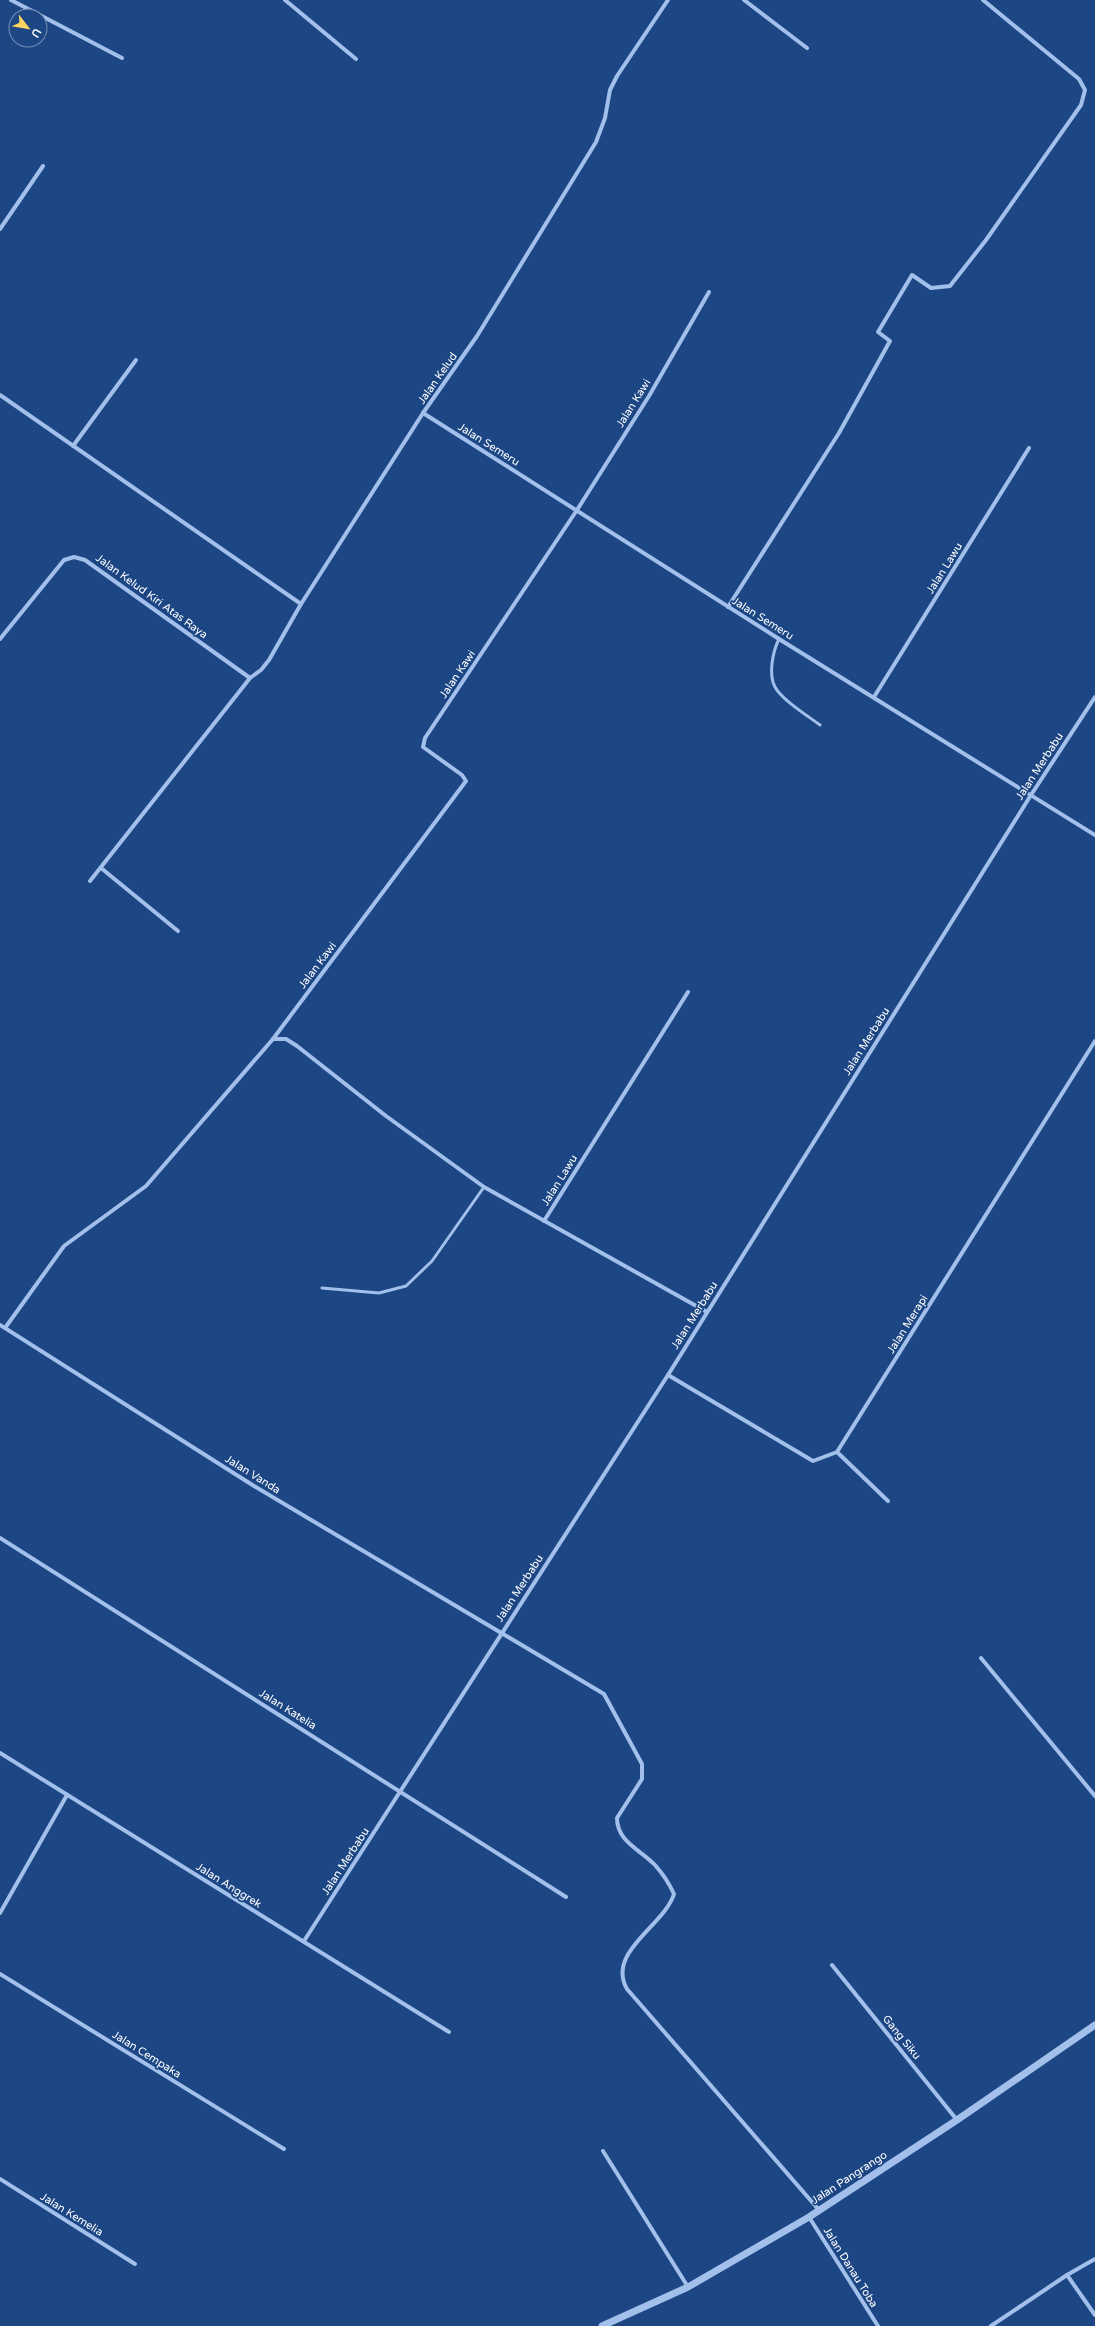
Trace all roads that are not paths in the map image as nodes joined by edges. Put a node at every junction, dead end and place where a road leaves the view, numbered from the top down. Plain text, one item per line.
1 (11, 0) edge
2 (285, 0) edge
3 (668, 0) edge
4 (744, 0) edge
5 (983, 0) edge
6 (290, 2) edge
7 (808, 48) dead end
8 (122, 58) dead end
9 (356, 59) dead end
10 (43, 166) dead end
11 (0, 229) edge
12 (709, 292) dead end
13 (136, 360) dead end
14 (0, 395) edge
15 (422, 413) junction
16 (73, 446) junction
17 (1029, 448) dead end
18 (577, 510) junction
19 (301, 604) junction
20 (728, 607) junction
21 (0, 639) edge
22 (780, 639) junction
23 (250, 678) junction
24 (1095, 696) edge
25 (874, 697) junction
26 (820, 725) dead end
27 (1030, 795) junction
28 (1095, 834) edge
29 (101, 868) junction
30 (90, 881) dead end
31 (178, 931) dead end
32 (688, 992) dead end
33 (273, 1039) junction
34 (1095, 1041) edge
35 (484, 1187) junction
36 (544, 1221) junction
37 (322, 1288) dead end
38 (707, 1312) junction
39 (0, 1325) edge
40 (5, 1328) junction
41 (668, 1375) junction
42 (837, 1452) junction
43 (888, 1501) dead end
44 (0, 1538) edge
45 (501, 1632) junction
46 (981, 1658) dead end
47 (0, 1753) edge
48 (401, 1792) junction
49 (67, 1795) junction
50 (1095, 1796) edge
51 (566, 1897) dead end
52 (0, 1913) edge
53 (304, 1941) junction
54 (832, 1965) dead end
55 (0, 1974) edge
56 (1095, 2025) edge
57 (449, 2032) dead end
58 (957, 2120) junction
59 (284, 2149) dead end
60 (603, 2151) dead end
61 (0, 2179) edge
62 (819, 2210) junction
63 (809, 2217) junction
64 (1095, 2259) edge
65 (135, 2264) dead end
66 (1067, 2275) junction
67 (688, 2287) junction
68 (1095, 2315) edge
69 (602, 2326) edge
70 (878, 2326) edge
71 (991, 2326) edge

1 - 8 street
2 - 6 street
3 - 15 street, Jalan Kelud
4 - 7 street
5 - 20 street
6 - 9 street
10 - 11 street
12 - 18 street, Jalan Kawi
13 - 16 street
14 - 16 street
15 - 18 street, Jalan Semeru
15 - 19 street, Jalan Kelud
16 - 19 street
17 - 25 street, Jalan Lawu
18 - 20 street, Jalan Semeru
18 - 33 street, Jalan Kawi
19 - 23 street, Jalan Kelud
20 - 22 street, Jalan Semeru
21 - 23 street, Jalan Kelud Kiri Atas Raya
22 - 25 street, Jalan Semeru
22 - 26 lane
23 - 29 street, Jalan Kelud
24 - 27 street, Jalan Merbabu
25 - 27 street, Jalan Semeru
27 - 28 street, Jalan Semeru
27 - 38 street, Jalan Merbabu
29 - 30 street, Jalan Kelud
29 - 31 street
32 - 36 street, Jalan Lawu
33 - 35 street
33 - 40 street
34 - 42 street, Jalan Merapi
35 - 36 street
35 - 37 lane
36 - 38 street, Jalan Lawu
38 - 41 street, Jalan Merbabu
39 - 40 street, Jalan Vanda
40 - 45 street, Jalan Vanda
41 - 42 street
41 - 45 street, Jalan Merbabu
42 - 43 street
44 - 48 street, Jalan Katelia
45 - 48 street, Jalan Merbabu
45 - 62 street, Jalan Vanda
46 - 50 street
47 - 49 street, Jalan Anggrek
48 - 51 street, Jalan Katelia
48 - 53 street, Jalan Merbabu
49 - 52 street
49 - 53 street, Jalan Anggrek
53 - 57 street, Jalan Anggrek
54 - 58 street, Gang Siku
55 - 59 street, Jalan Cempaka
56 - 58 street, Jalan Pangrango
58 - 62 street, Jalan Pangrango
60 - 67 street
61 - 65 street, Jalan Kemelia
62 - 63 street, Jalan Pangrango
63 - 67 street, Jalan Pangrango
63 - 70 street, Jalan Danau Toba
64 - 66 street
66 - 68 street
66 - 71 street
67 - 69 street, Jalan Pangrango

